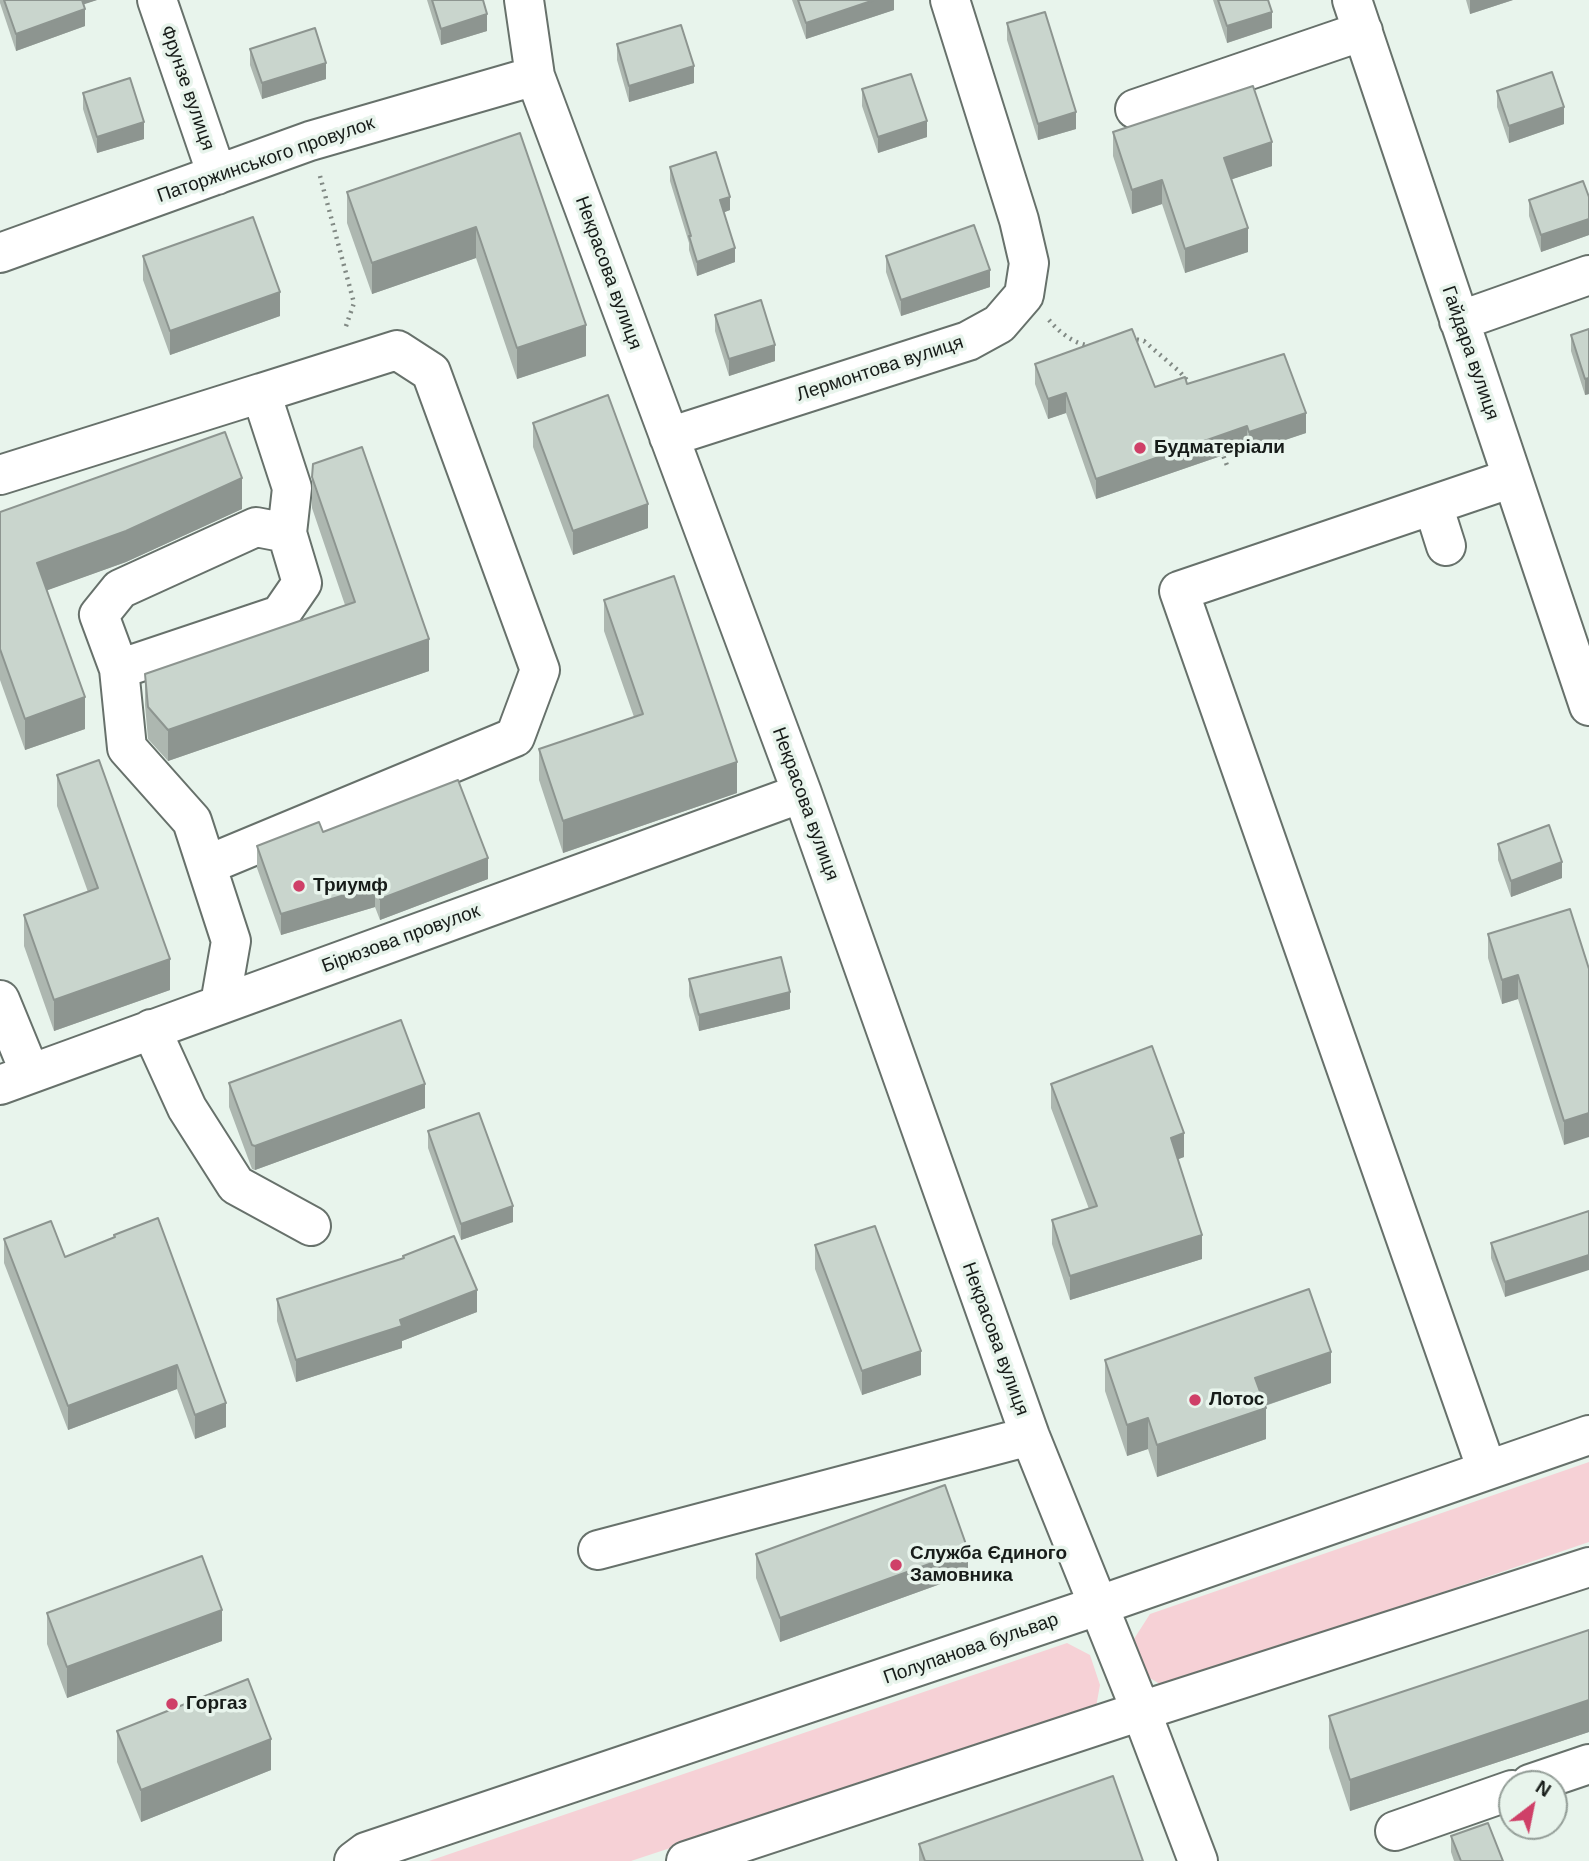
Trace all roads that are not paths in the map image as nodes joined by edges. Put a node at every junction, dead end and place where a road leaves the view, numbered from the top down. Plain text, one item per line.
1 (157, 0) edge
2 (524, 0) edge
3 (950, 0) edge
4 (1357, 16) edge
5 (535, 76) junction
6 (1135, 109) dead end
7 (217, 175) junction
8 (0, 253) edge
9 (1589, 275) edge
10 (1459, 321) junction
11 (261, 393) junction
12 (669, 437) junction
13 (0, 475) edge
14 (1512, 478) junction
15 (1433, 505) junction
16 (287, 533) junction
17 (1446, 546) dead end
18 (119, 669) junction
19 (1589, 706) edge
20 (802, 793) junction
21 (206, 865) junction
22 (0, 1000) edge
23 (220, 1004) junction
24 (151, 1030) junction
25 (15, 1079) edge
26 (311, 1226) dead end
27 (1589, 1435) edge
28 (1030, 1436) junction
29 (1487, 1470) junction
30 (598, 1550) dead end
31 (1589, 1567) edge
32 (1097, 1606) junction
33 (1141, 1711) junction
34 (1589, 1764) edge
35 (1568, 1771) edge
36 (1498, 1795) edge
37 (1395, 1831) dead end
38 (354, 1861) edge
39 (686, 1861) edge
40 (1198, 1861) edge

1 - 7 street, Фрунзе вулиця
2 - 5 street, Некрасова вулиця
3 - 12 street, Лермонтова вулиця
4 - 6 street
4 - 10 street, Гайдара вулиця
5 - 7 street, Паторжинського провулок
5 - 12 street, Некрасова вулиця
7 - 8 street, Паторжинського провулок
9 - 10 street
10 - 14 street, Гайдара вулиця
11 - 13 street
11 - 16 street
11 - 21 street
12 - 20 street, Некрасова вулиця
14 - 15 street
14 - 19 street, Гайдара вулиця
15 - 17 street
15 - 29 street
16 - 18 street
16 - 18 street
18 - 21 street
20 - 23 street, Бірюзова провулок
20 - 28 street, Некрасова вулиця
21 - 23 street
22 - 25 street
23 - 24 street, Бірюзова провулок
24 - 25 street, Бірюзова провулок
24 - 26 street
27 - 29 street, Полупанова бульвар
28 - 30 street
28 - 32 street, Некрасова вулиця
29 - 32 street, Полупанова бульвар
31 - 33 street
32 - 33 street, Некрасова вулиця
32 - 38 street, Полупанова бульвар
33 - 39 street
33 - 40 street, Некрасова вулиця
34 - 35 street
36 - 37 street

